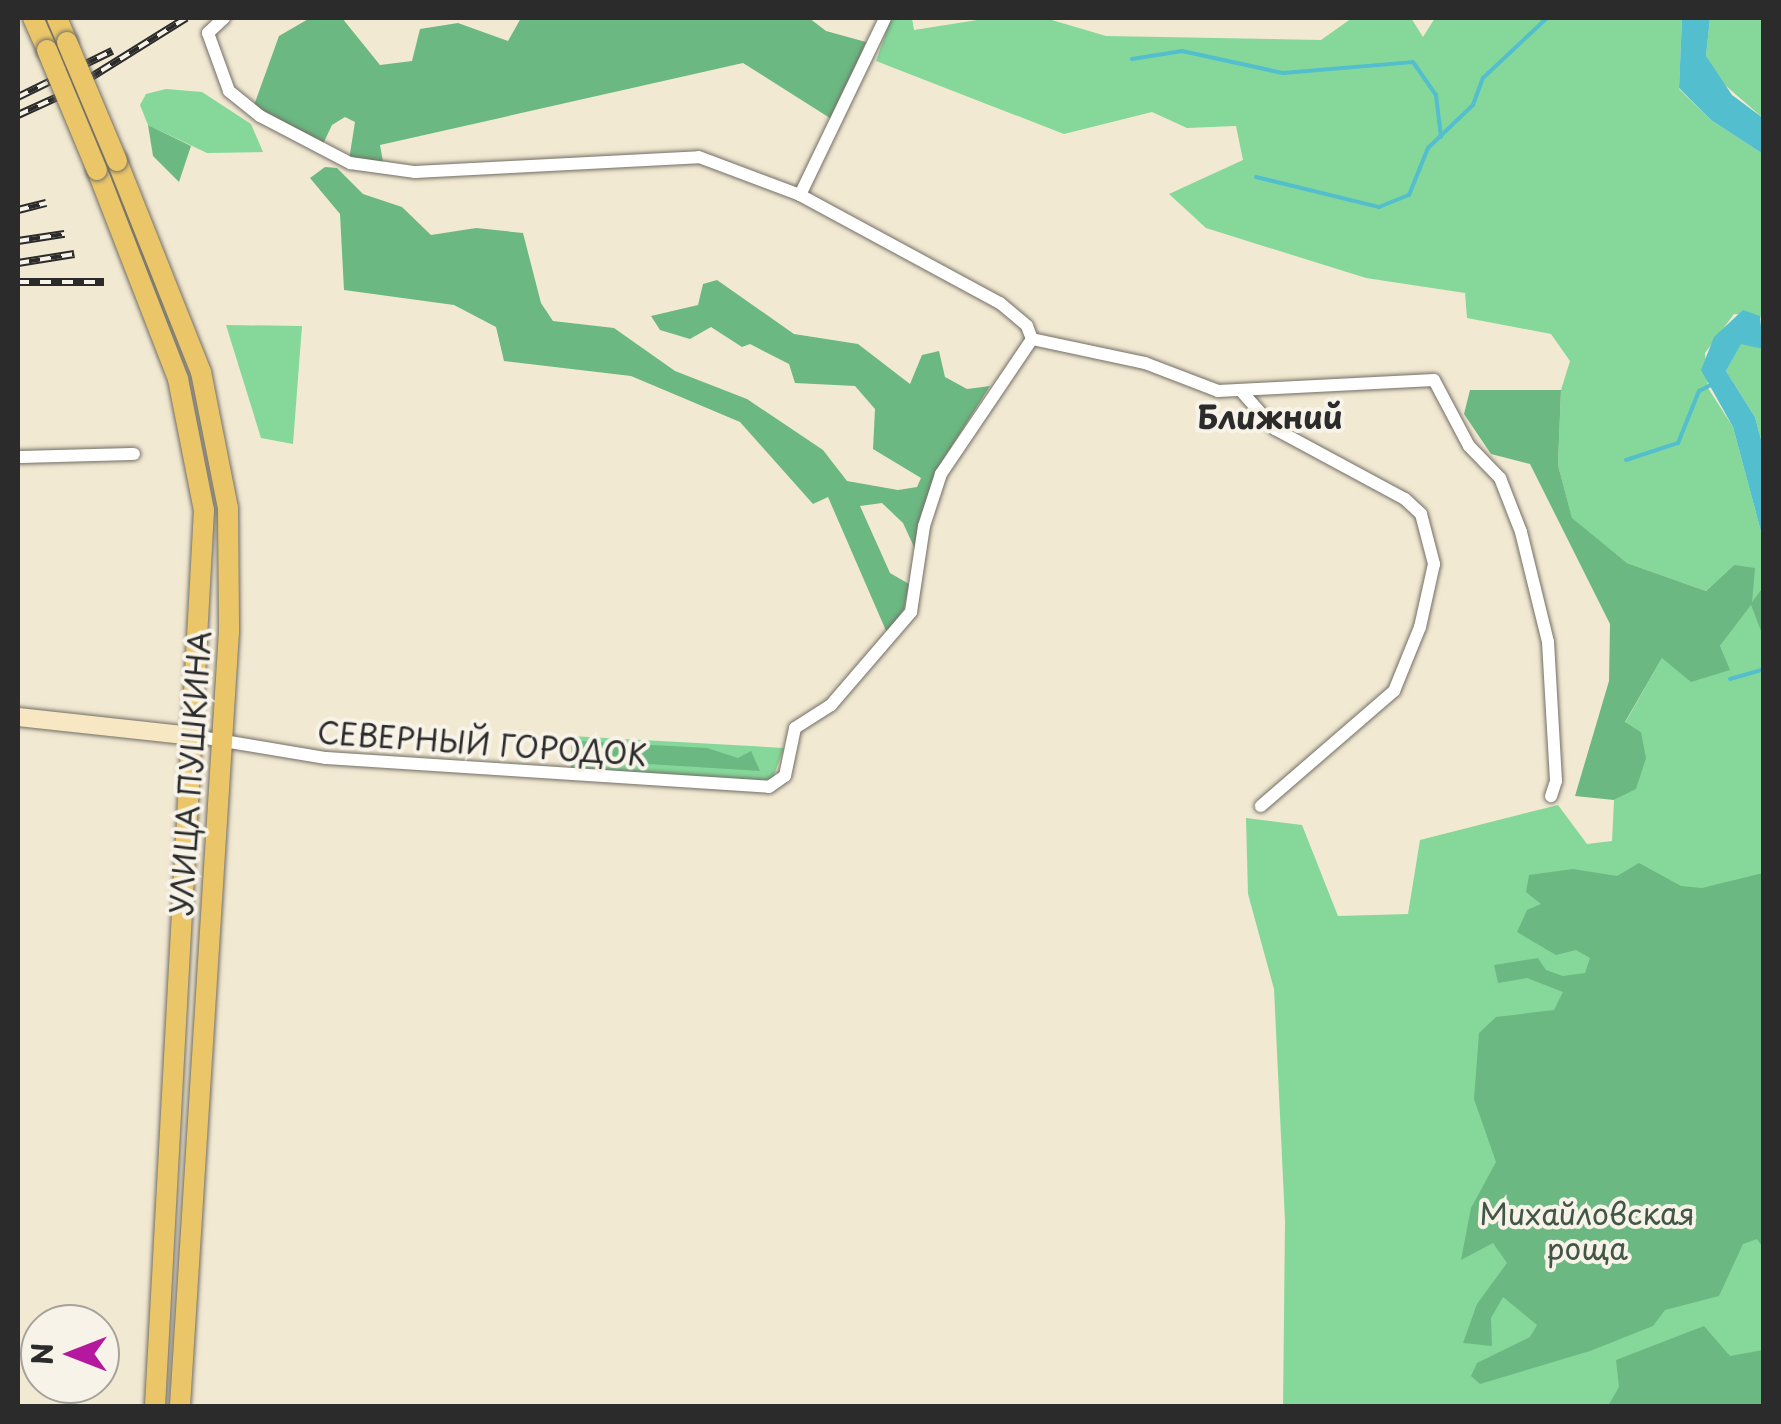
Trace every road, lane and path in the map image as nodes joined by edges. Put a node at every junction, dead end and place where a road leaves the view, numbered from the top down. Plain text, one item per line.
1 (33, 18) edge
2 (57, 18) edge
3 (224, 18) edge
4 (885, 18) edge
5 (800, 196) junction
6 (1032, 339) junction
7 (1242, 392) junction
8 (134, 454) dead end
9 (18, 457) edge
10 (18, 717) edge
11 (194, 736) junction
12 (222, 742) junction
13 (1550, 796) dead end
14 (1261, 806) dead end
15 (155, 1406) edge
16 (180, 1406) edge

1 - 11 main road, УЛИЦА ПУШКИНА, bridge
2 - 12 main road, УЛИЦА ПУШКИНА, bridge
3 - 5 street
4 - 5 street
5 - 6 street
6 - 7 street
6 - 12 street, СЕВЕРНЫЙ ГОРОДОК
7 - 13 street
7 - 14 street
8 - 9 street
10 - 11 street
11 - 12 street, СЕВЕРНЫЙ ГОРОДОК
11 - 15 main road, УЛИЦА ПУШКИНА
12 - 16 main road, УЛИЦА ПУШКИНА

